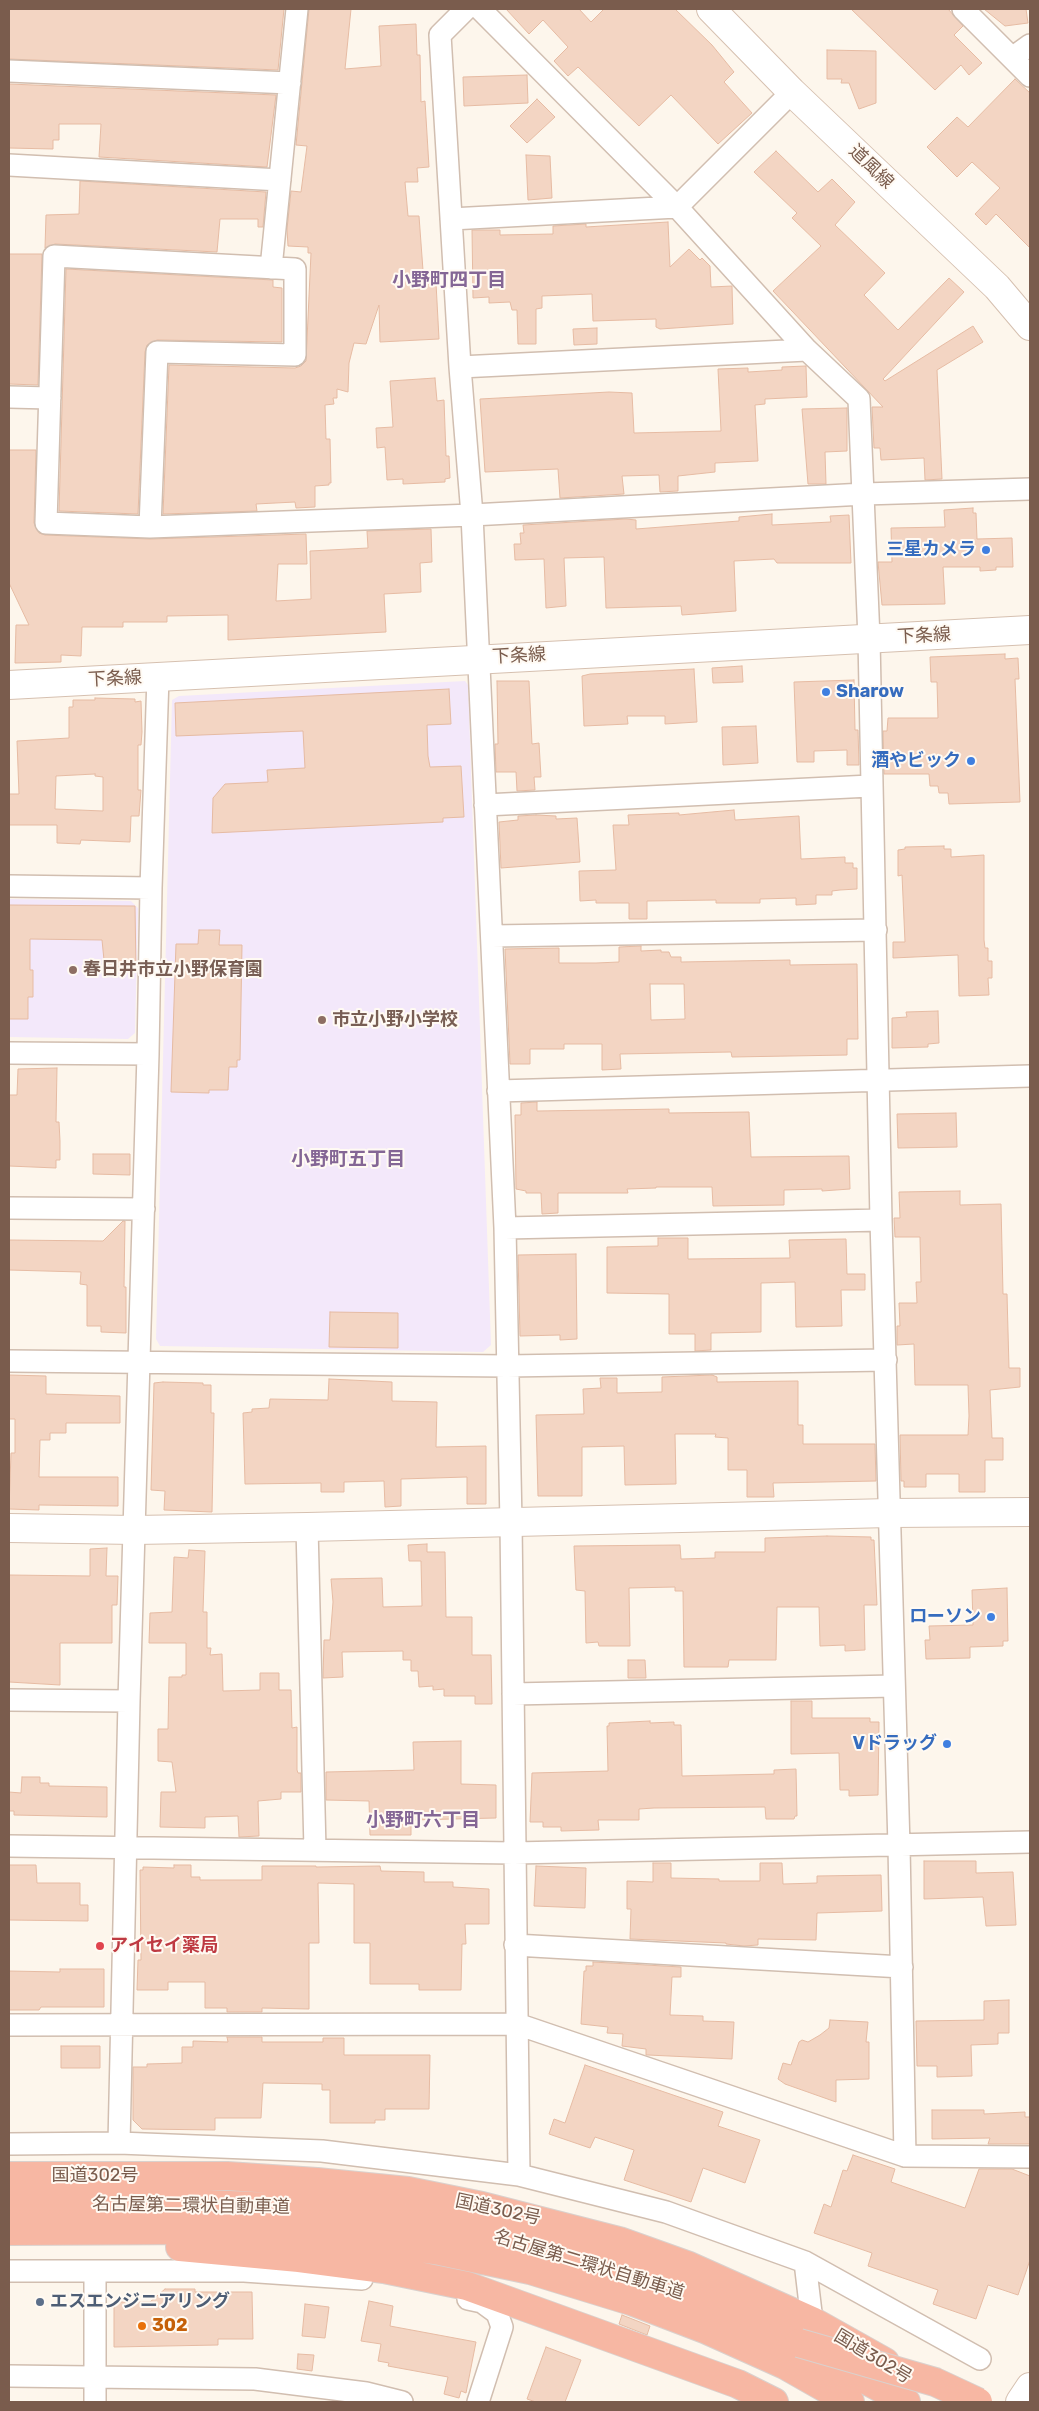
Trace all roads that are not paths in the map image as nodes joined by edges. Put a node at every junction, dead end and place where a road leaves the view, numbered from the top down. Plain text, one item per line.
1 (298, 9) edge
2 (466, 9) edge
3 (480, 9) edge
4 (710, 9) edge
5 (963, 9) edge
6 (1030, 45) edge
7 (1012, 58) junction
8 (9, 71) edge
9 (1030, 76) edge
10 (290, 83) junction
11 (792, 92) junction
12 (9, 165) edge
13 (280, 180) junction
14 (677, 207) junction
15 (451, 219) junction
16 (271, 268) junction
17 (1030, 326) edge
18 (806, 350) junction
19 (460, 367) junction
20 (9, 397) edge
21 (50, 398) junction
22 (1030, 490) edge
23 (864, 494) junction
24 (472, 515) junction
25 (150, 527) junction
26 (1030, 630) edge
27 (869, 639) junction
28 (479, 658) junction
29 (158, 676) junction
30 (9, 685) edge
31 (870, 786) junction
32 (486, 805) junction
33 (9, 886) edge
34 (151, 888) junction
35 (876, 930) junction
36 (492, 936) junction
37 (9, 1052) edge
38 (148, 1054) junction
39 (1030, 1076) edge
40 (880, 1079) junction
41 (498, 1090) junction
42 (9, 1208) edge
43 (144, 1209) junction
44 (881, 1220) junction
45 (505, 1228) junction
46 (886, 1360) junction
47 (9, 1361) edge
48 (139, 1362) junction
49 (507, 1366) junction
50 (1030, 1512) edge
51 (890, 1513) junction
52 (511, 1523) junction
53 (307, 1527) junction
54 (9, 1528) edge
55 (135, 1530) junction
56 (894, 1686) junction
57 (513, 1694) junction
58 (9, 1700) edge
59 (129, 1702) junction
60 (1030, 1842) edge
61 (9, 1846) edge
62 (899, 1846) junction
63 (125, 1848) junction
64 (315, 1850) junction
65 (514, 1853) junction
66 (515, 1945) junction
67 (902, 1967) junction
68 (516, 2024) junction
69 (9, 2025) edge
70 (121, 2025) junction
71 (119, 2143) junction
72 (9, 2144) edge
73 (905, 2156) junction
74 (1030, 2157) edge
75 (519, 2175) junction
76 (9, 2176) edge
77 (9, 2203) edge
78 (9, 2231) edge
79 (9, 2238) edge
80 (805, 2262) junction
81 (9, 2271) edge
82 (95, 2271) junction
83 (806, 2332) junction
84 (980, 2359) dead end
85 (9, 2376) edge
86 (95, 2376) junction
87 (1030, 2386) edge
88 (95, 2402) edge
89 (402, 2402) edge
90 (478, 2402) edge
91 (774, 2402) edge
92 (850, 2402) edge
93 (906, 2402) edge
94 (947, 2402) edge
95 (978, 2402) edge
96 (1020, 2402) edge

1 - 10 street
2 - 15 street
3 - 14 street
4 - 11 street, 道風線
5 - 7 street
6 - 7 street
7 - 9 street
8 - 10 street
10 - 13 street
11 - 14 street
11 - 17 street, 道風線
12 - 13 street
13 - 16 street
14 - 15 street
14 - 18 street
15 - 19 street
16 - 21 street
16 - 25 street
18 - 19 street
18 - 23 street
19 - 24 street
20 - 21 street
21 - 25 street
22 - 23 street
23 - 24 street
23 - 27 street
24 - 25 street
24 - 28 street
26 - 27 street, 下条線
27 - 28 street, 下条線
27 - 31 street
28 - 29 street, 下条線
28 - 32 street
29 - 30 street, 下条線
29 - 34 street
31 - 32 street
31 - 35 street
32 - 36 street
33 - 34 street
34 - 38 street
35 - 36 street
35 - 40 street
36 - 41 street
37 - 38 street
38 - 43 street
39 - 40 street
40 - 41 street
40 - 44 street
41 - 45 street
42 - 43 street
43 - 48 street
44 - 45 street
44 - 46 street
45 - 49 street
46 - 49 street
46 - 51 street
47 - 48 street
48 - 49 street
48 - 55 street
49 - 52 street
50 - 51 street
51 - 52 street
51 - 56 street
52 - 53 street
52 - 57 street
53 - 55 street
53 - 64 street
54 - 55 street
55 - 59 street
56 - 57 street
56 - 62 street
57 - 65 street
58 - 59 street
59 - 63 street
60 - 62 street
61 - 63 street
62 - 65 street
62 - 67 street
63 - 64 street
63 - 70 street
64 - 65 street
65 - 66 street
66 - 67 street
66 - 68 street
67 - 73 street
68 - 70 street
68 - 73 street
68 - 75 street
69 - 70 street
70 - 71 street
71 - 72 street
71 - 75 street
73 - 74 street
75 - 80 street
76 - 83 highway, 国道302号
77 - 83 highway, 名古屋第二環状自動車道
78 - 92 highway, 名古屋第二環状自動車道
79 - 91 highway
80 - 83 street
80 - 84 street
81 - 82 street
82 - 86 street
82 - 90 street
83 - 93 highway, 名古屋第二環状自動車道, bridge
83 - 94 highway, 国道302号
83 - 95 highway, bridge
85 - 86 street
86 - 88 street
86 - 89 street
87 - 96 street

